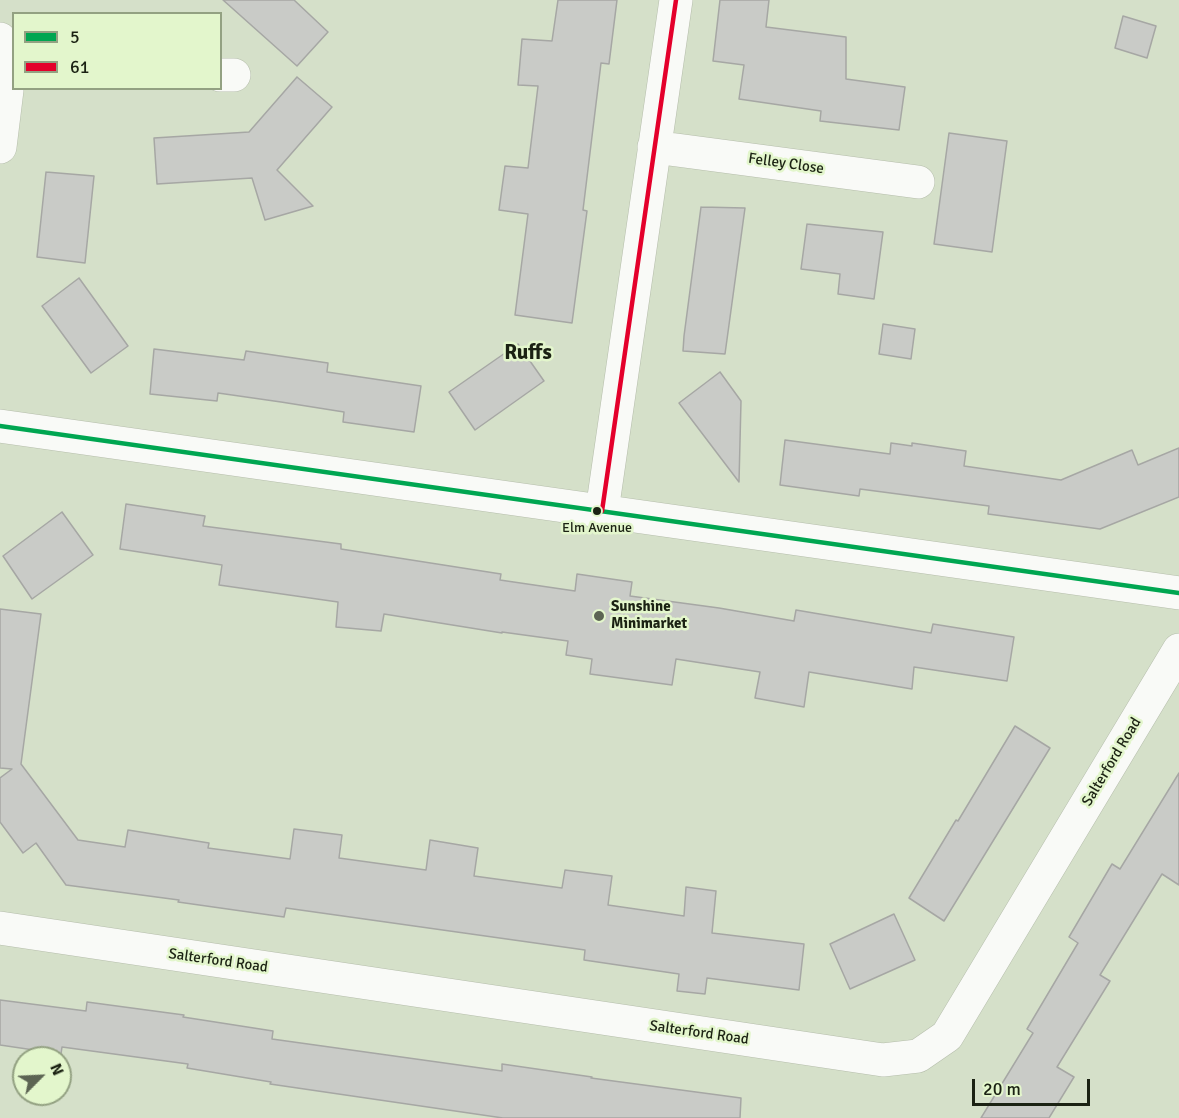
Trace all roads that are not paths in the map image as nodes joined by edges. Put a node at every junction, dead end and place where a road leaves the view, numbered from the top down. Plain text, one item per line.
1 (676, 0) edge
2 (0, 39) edge
3 (12, 76) edge
4 (18, 90) edge
5 (0, 147) edge
6 (654, 147) junction
7 (918, 182) dead end
8 (0, 426) edge
9 (602, 511) junction
10 (1179, 593) edge
11 (1179, 650) edge
12 (0, 928) edge

1 - 6 street
2 - 3 street
4 - 5 street
6 - 7 street, Felley Close
6 - 9 street
8 - 9 street
9 - 10 street
11 - 12 street, Salterford Road

